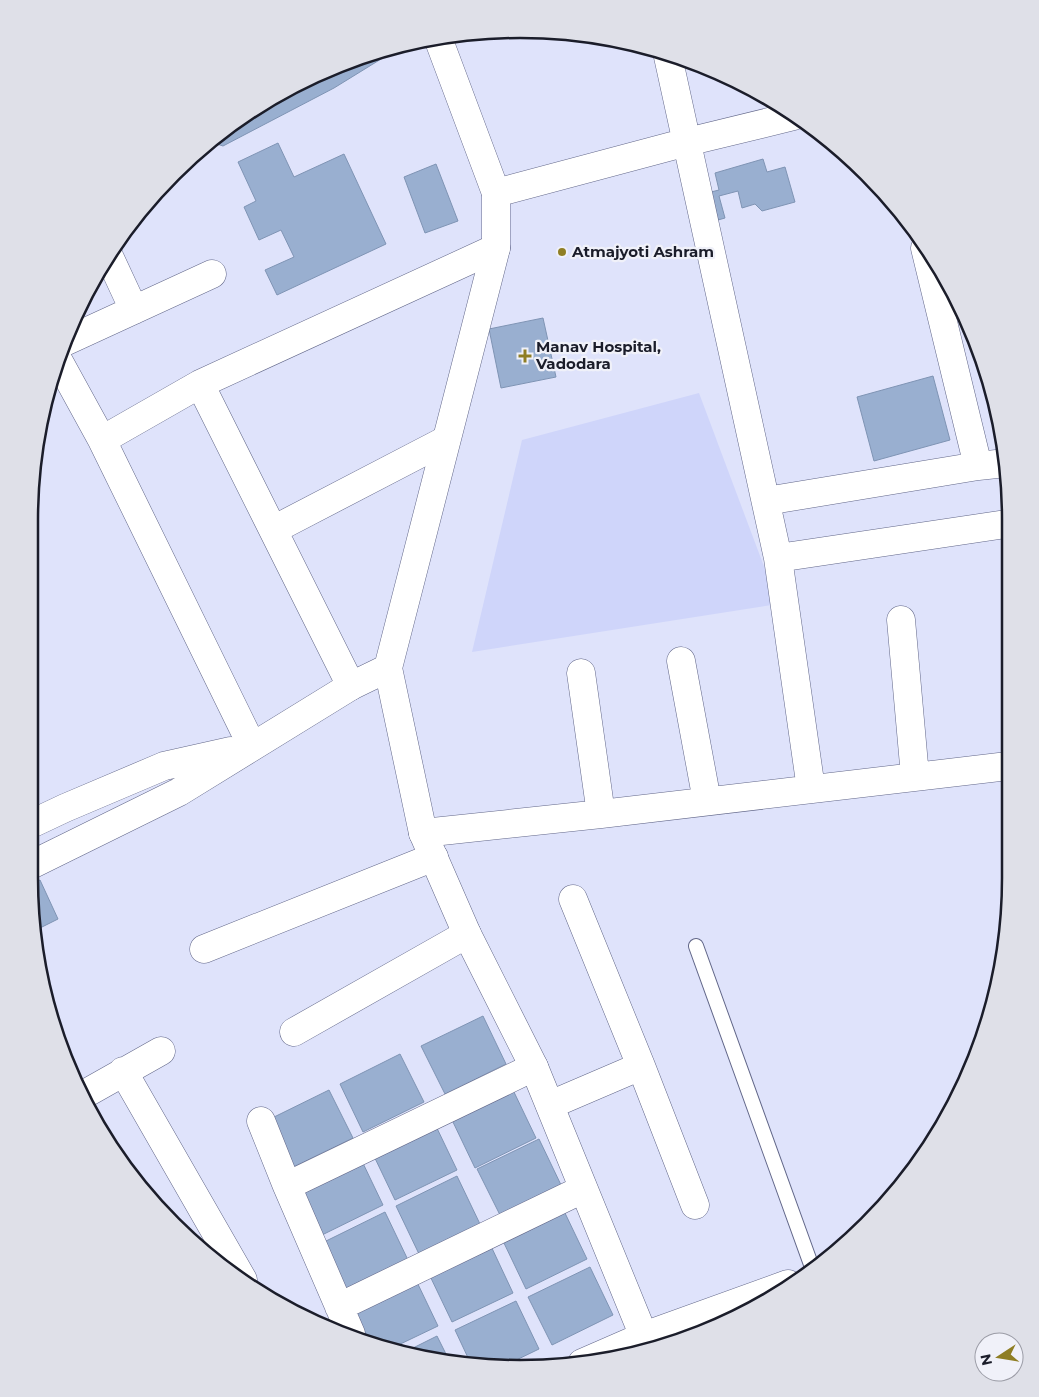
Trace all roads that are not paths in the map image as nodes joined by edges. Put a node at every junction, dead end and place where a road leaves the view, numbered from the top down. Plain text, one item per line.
1 (440, 45) edge
2 (669, 62) edge
3 (786, 118) edge
4 (687, 142) junction
5 (496, 193) junction
6 (496, 248) junction
7 (112, 263) edge
8 (930, 267) edge
9 (212, 274) dead end
10 (134, 310) junction
11 (73, 338) edge
12 (62, 368) edge
13 (200, 384) junction
14 (102, 440) junction
15 (446, 440) junction
16 (998, 464) edge
17 (978, 466) junction
18 (766, 501) junction
19 (1002, 525) edge
20 (273, 530) junction
21 (778, 558) junction
22 (901, 620) dead end
23 (681, 661) dead end
24 (388, 668) junction
25 (581, 673) dead end
26 (351, 686) junction
27 (252, 746) junction
28 (1002, 767) edge
29 (915, 776) junction
30 (811, 790) junction
31 (707, 801) junction
32 (601, 814) junction
33 (38, 821) edge
34 (429, 845) junction
35 (38, 862) edge
36 (573, 899) dead end
37 (467, 934) junction
38 (696, 946) dead end
39 (204, 949) dead end
40 (294, 1032) dead end
41 (161, 1051) dead end
42 (641, 1066) junction
43 (534, 1067) junction
44 (123, 1071) junction
45 (88, 1092) edge
46 (550, 1105) junction
47 (261, 1121) dead end
48 (287, 1186) junction
49 (582, 1188) junction
50 (695, 1205) dead end
51 (810, 1262) edge
52 (235, 1266) edge
53 (757, 1297) edge
54 (339, 1307) junction
55 (348, 1328) edge
56 (646, 1342) edge

1 - 5 street
2 - 4 street
3 - 4 street
4 - 5 street
4 - 18 street
5 - 6 street
6 - 13 street
6 - 15 street
7 - 10 street
8 - 17 street
9 - 10 street
10 - 11 street
12 - 14 street
13 - 14 street
13 - 20 street
14 - 27 street
15 - 20 street
15 - 24 street
16 - 17 street
17 - 18 street
18 - 21 street
19 - 21 street
20 - 26 street
21 - 30 street
22 - 29 street
23 - 31 street
24 - 26 street
24 - 34 street
25 - 32 street
26 - 27 street
27 - 33 street
27 - 35 street
28 - 29 street
29 - 30 street
30 - 31 street
31 - 32 street
32 - 34 street
34 - 37 street
34 - 39 street
36 - 42 street
37 - 40 street
37 - 43 street
38 - 51 lane
41 - 44 street
42 - 46 street
42 - 50 street
43 - 46 street
43 - 48 street
44 - 45 street
44 - 52 street
46 - 49 street
47 - 48 street
48 - 54 street
49 - 54 street
49 - 56 street
53 - 56 street
54 - 55 street

